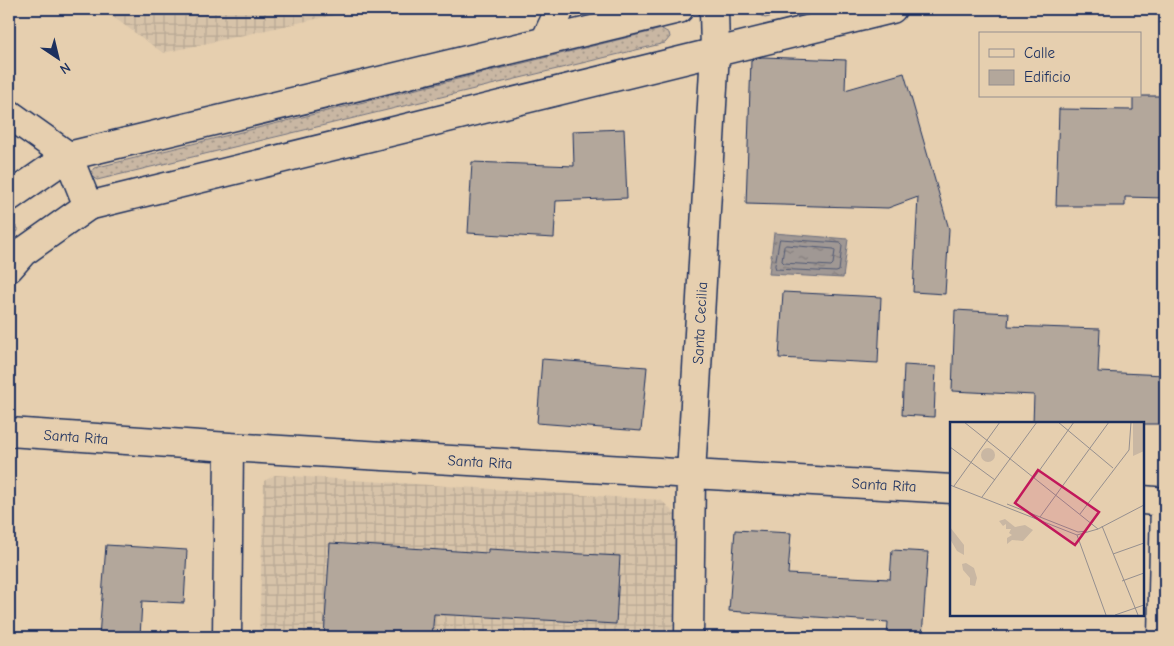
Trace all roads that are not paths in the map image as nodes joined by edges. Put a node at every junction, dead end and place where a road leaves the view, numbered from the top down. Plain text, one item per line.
1 (560, 9) edge
2 (679, 9) edge
3 (714, 9) edge
4 (892, 9) edge
5 (545, 41) junction
6 (715, 52) junction
7 (9, 114) edge
8 (68, 156) junction
9 (9, 197) edge
10 (88, 206) junction
11 (9, 268) edge
12 (9, 432) edge
13 (229, 447) junction
14 (691, 474) junction
15 (950, 489) edge
16 (1144, 500) edge
17 (1165, 502) edge
18 (226, 637) edge
19 (688, 637) edge
20 (1162, 637) edge

1 - 5 street
2 - 5 street
3 - 6 street, Santa Cecilia
4 - 6 street
5 - 8 street
6 - 10 street
6 - 14 street, Santa Cecilia
7 - 8 street
8 - 9 street
8 - 10 street
10 - 11 street
12 - 13 street, Santa Rita
13 - 14 street, Santa Rita
13 - 18 street
14 - 15 street, Santa Rita
14 - 19 street, Santa Cecilia
16 - 17 street
17 - 20 street

